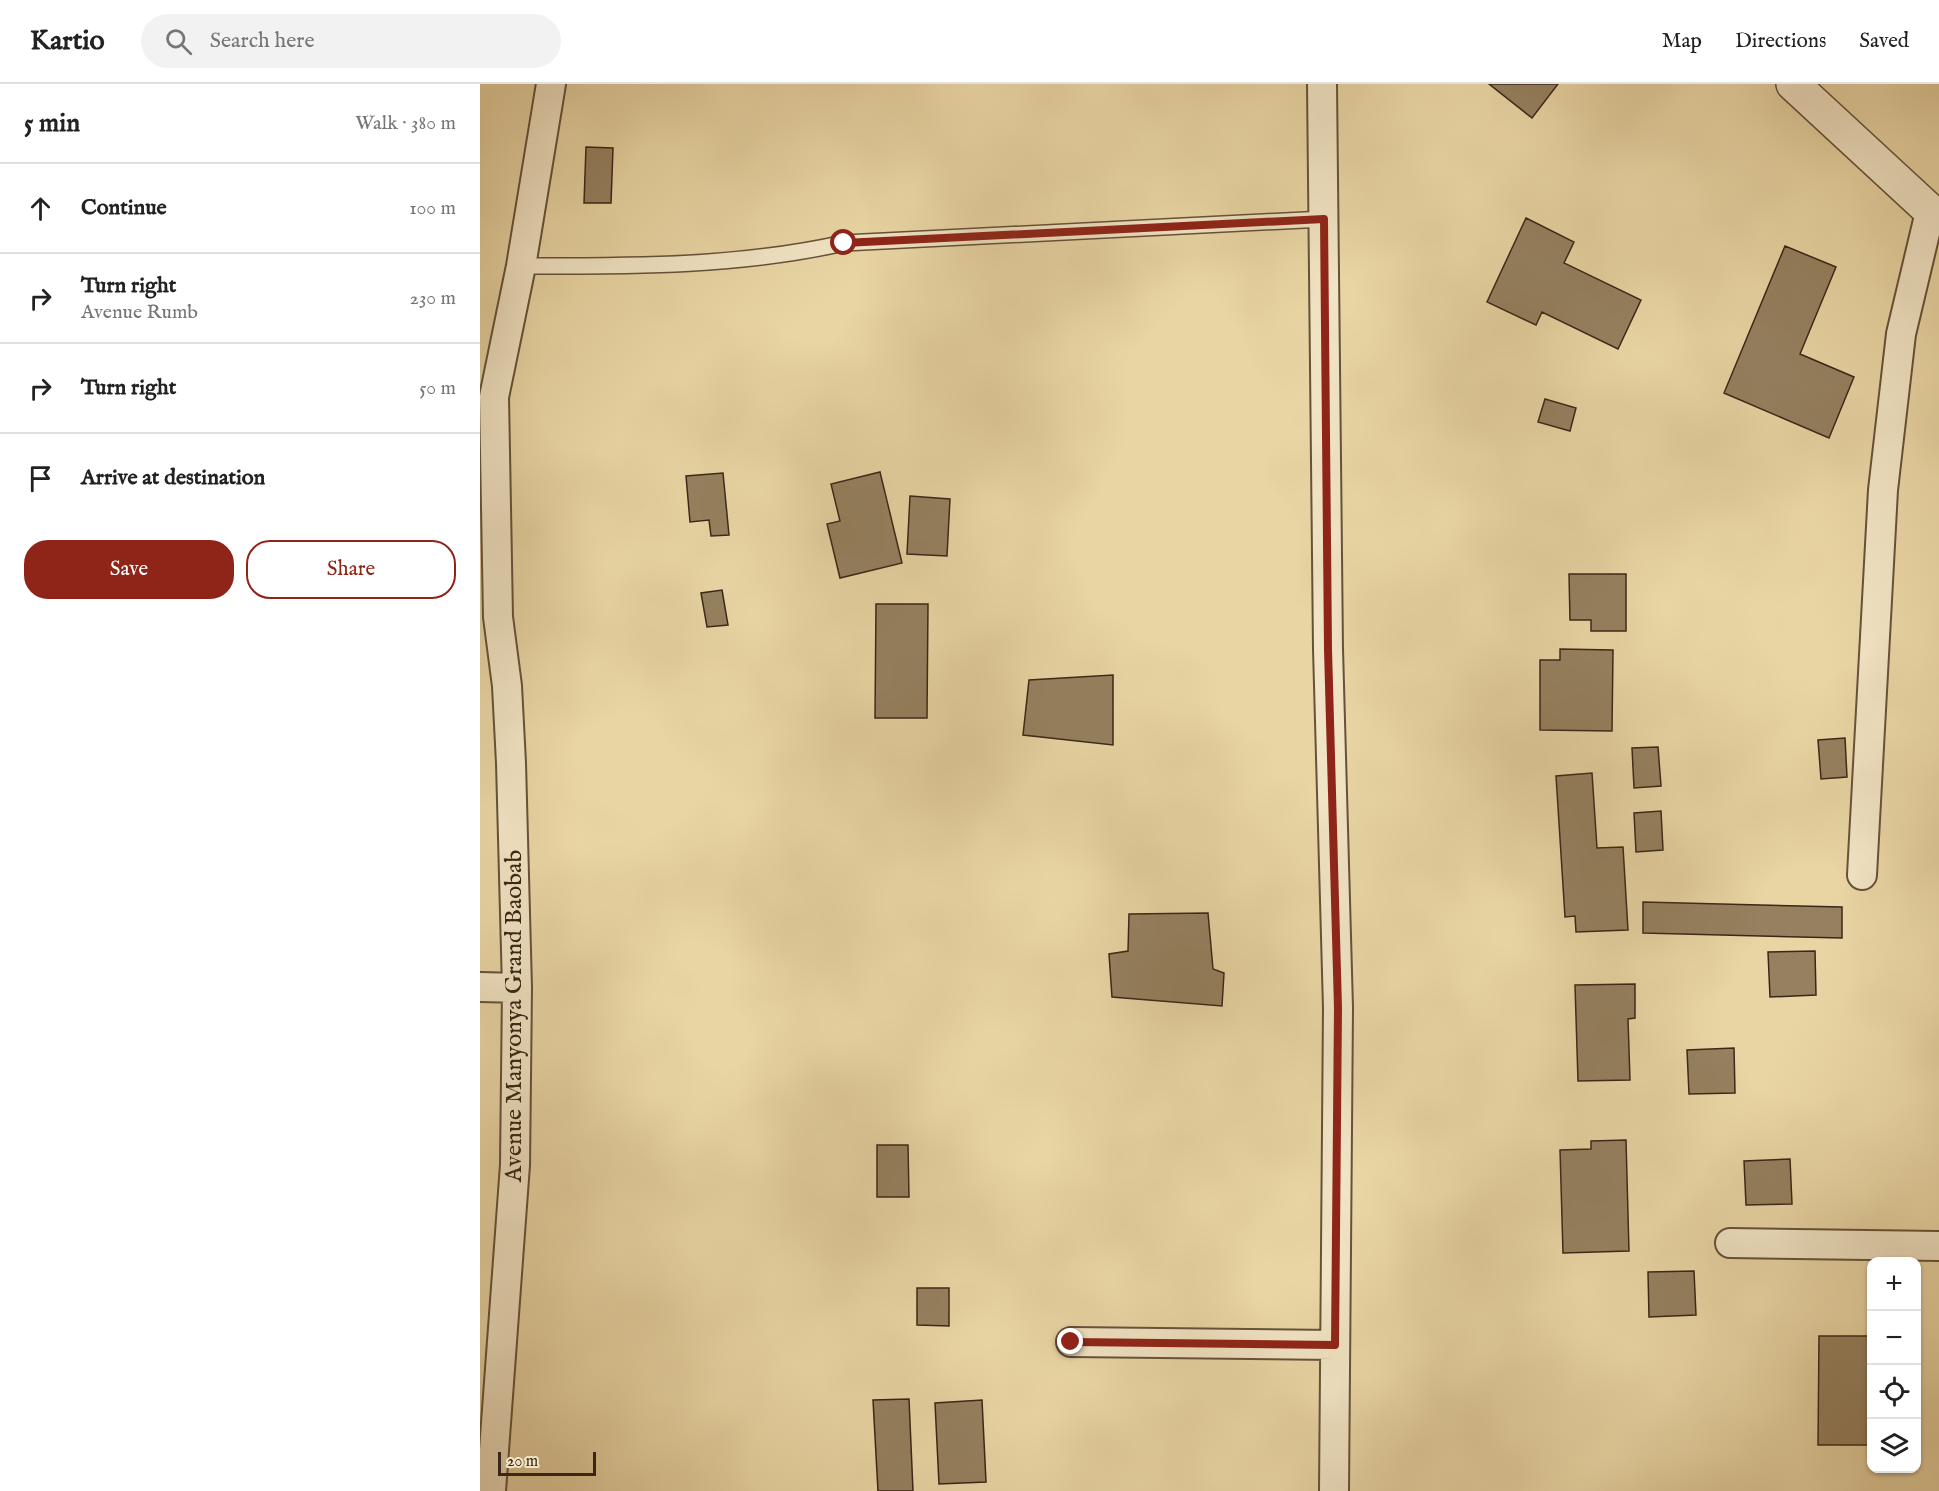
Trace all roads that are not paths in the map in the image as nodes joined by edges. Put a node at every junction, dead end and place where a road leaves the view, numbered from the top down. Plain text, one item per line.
1 (551, 84) edge
2 (1322, 84) edge
3 (1793, 84) edge
4 (1935, 215) edge
5 (1324, 219) junction
6 (521, 266) junction
7 (1862, 875) dead end
8 (480, 987) edge
9 (517, 988) junction
10 (1730, 1243) dead end
11 (1939, 1246) edge
12 (1071, 1342) dead end
13 (1335, 1345) junction
14 (491, 1491) edge
15 (1334, 1491) edge

1 - 6 street, Avenue Manyonya Grand Baobab
2 - 5 street
3 - 4 street
4 - 7 street
5 - 6 lane
5 - 13 street
6 - 9 street, Avenue Manyonya Grand Baobab
8 - 9 street
9 - 14 street, Avenue Manyonya Grand Baobab
10 - 11 street
12 - 13 street
13 - 15 street

